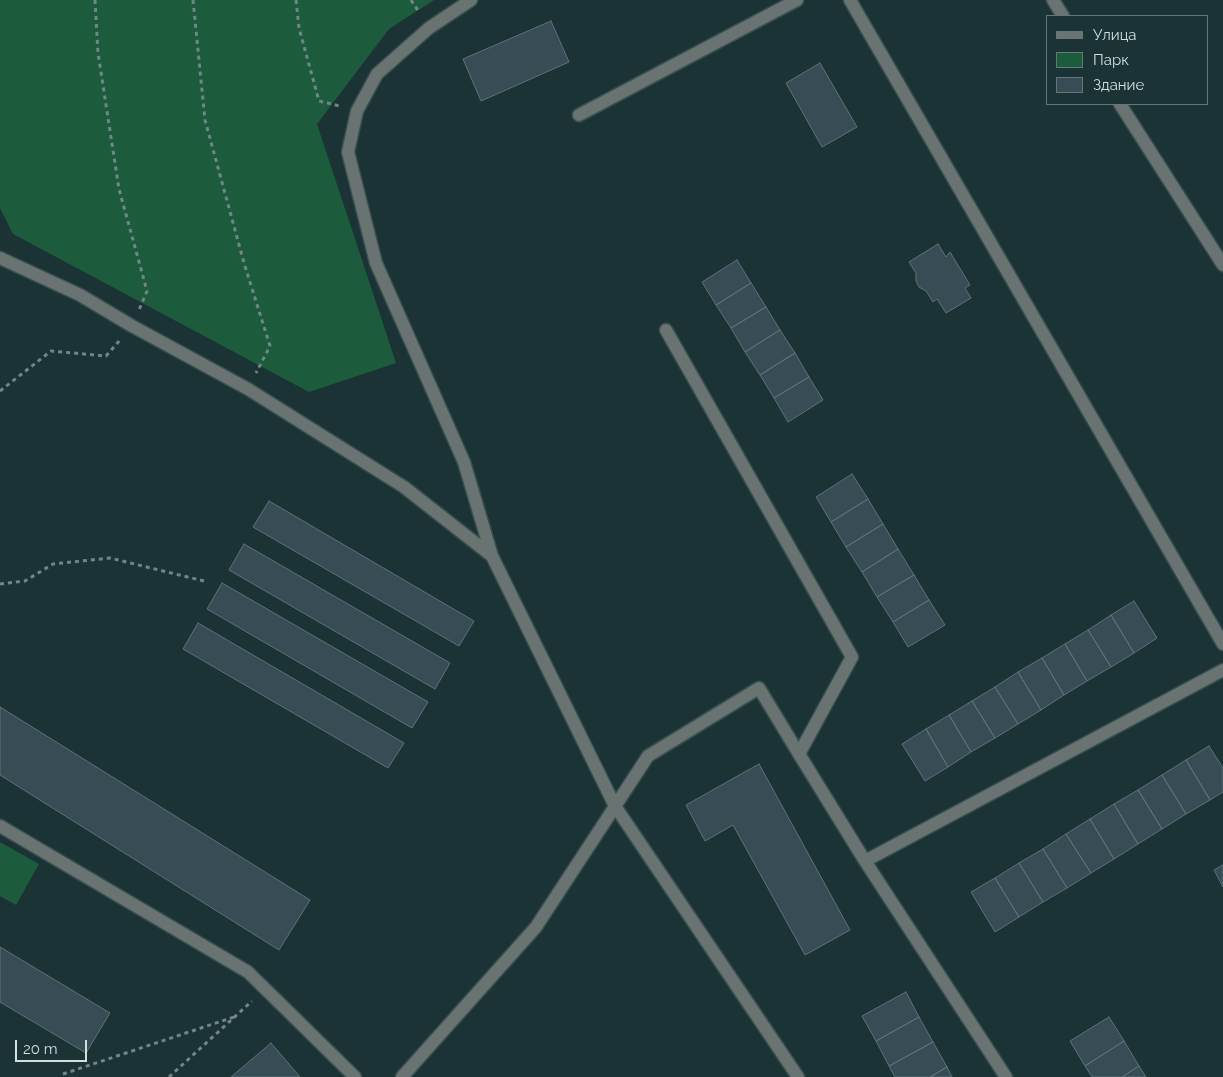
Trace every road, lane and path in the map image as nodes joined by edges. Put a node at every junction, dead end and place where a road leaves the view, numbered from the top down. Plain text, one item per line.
1 (95, 0) edge
2 (192, 0) edge
3 (296, 0) edge
4 (471, 0) edge
5 (797, 0) edge
6 (850, 0) edge
7 (1053, 0) edge
8 (1062, 15) edge
9 (1121, 105) edge
10 (358, 111) junction
11 (579, 115) dead end
12 (0, 258) edge
13 (1223, 264) edge
14 (132, 326) junction
15 (666, 330) dead end
16 (248, 389) junction
17 (0, 391) edge
18 (492, 556) junction
19 (208, 582) dead end
20 (0, 584) edge
21 (1223, 644) edge
22 (1223, 670) edge
23 (799, 754) junction
24 (615, 806) junction
25 (0, 826) edge
26 (865, 860) junction
27 (266, 989) junction
28 (234, 1017) junction
29 (63, 1074) dead end
30 (169, 1077) edge
31 (355, 1077) edge
32 (402, 1077) edge
33 (798, 1077) edge
34 (1006, 1077) edge

1 - 14 path
2 - 16 path
3 - 10 path
4 - 10 street
5 - 11 street
6 - 21 street
7 - 8 street
9 - 13 street
10 - 18 street
12 - 14 street
14 - 16 street
14 - 17 path
15 - 23 street
16 - 18 street
18 - 24 street
19 - 20 path
22 - 26 street
23 - 24 street
23 - 26 street
24 - 32 street
24 - 33 street
25 - 27 street
26 - 34 street
27 - 28 path
27 - 31 street
28 - 29 path
28 - 30 path

